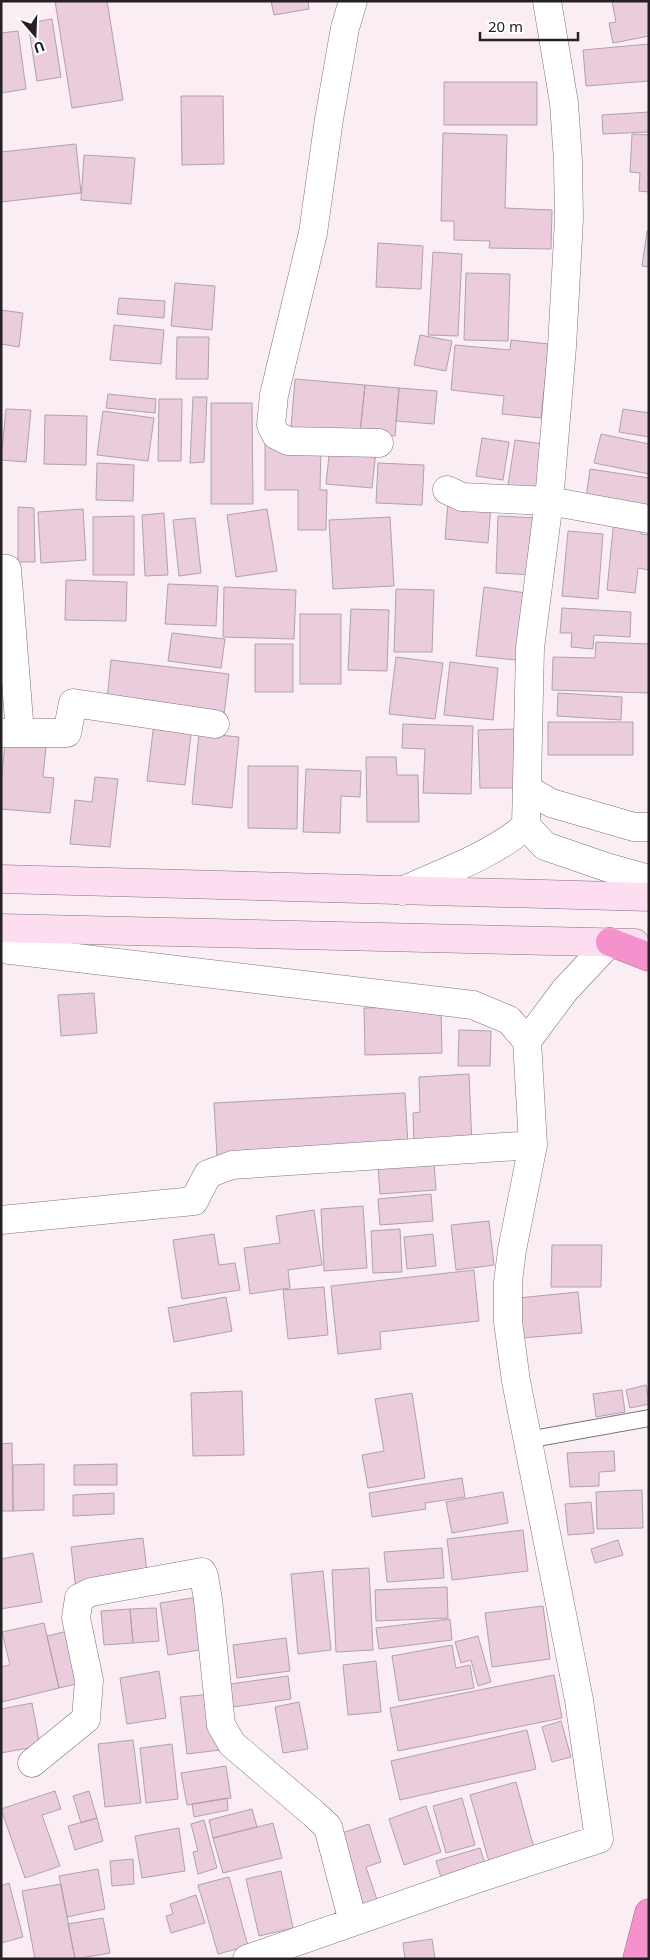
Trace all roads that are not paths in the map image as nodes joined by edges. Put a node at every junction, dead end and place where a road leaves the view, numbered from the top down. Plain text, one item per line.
1 (353, 1) edge
2 (547, 1) edge
3 (380, 443) dead end
4 (447, 490) dead end
5 (549, 501) junction
6 (649, 519) edge
7 (1, 569) edge
8 (216, 724) dead end
9 (10, 733) edge
10 (527, 789) junction
11 (526, 826) junction
12 (649, 827) edge
13 (1, 879) edge
14 (649, 879) edge
15 (402, 891) junction
16 (649, 897) edge
17 (1, 928) edge
18 (610, 942) junction
19 (649, 943) edge
20 (1, 949) edge
21 (649, 957) edge
22 (527, 1041) junction
23 (532, 1146) junction
24 (1, 1220) edge
25 (649, 1418) edge
26 (527, 1440) junction
27 (32, 1763) dead end
28 (649, 1913) edge
29 (353, 1922) junction
30 (247, 1959) edge
31 (637, 1959) edge

1 - 3 street
2 - 5 street
4 - 5 street
5 - 6 street
5 - 10 street
7 - 9 street
8 - 9 street
10 - 11 street
10 - 12 street
11 - 14 street
11 - 15 street
13 - 15 main road
15 - 16 main road
17 - 18 main road
18 - 19 main road
18 - 21 highway
18 - 22 street
20 - 22 street
22 - 23 street
23 - 24 street
23 - 26 street
25 - 26 lane
26 - 29 street
27 - 29 street
28 - 31 highway
29 - 30 street

